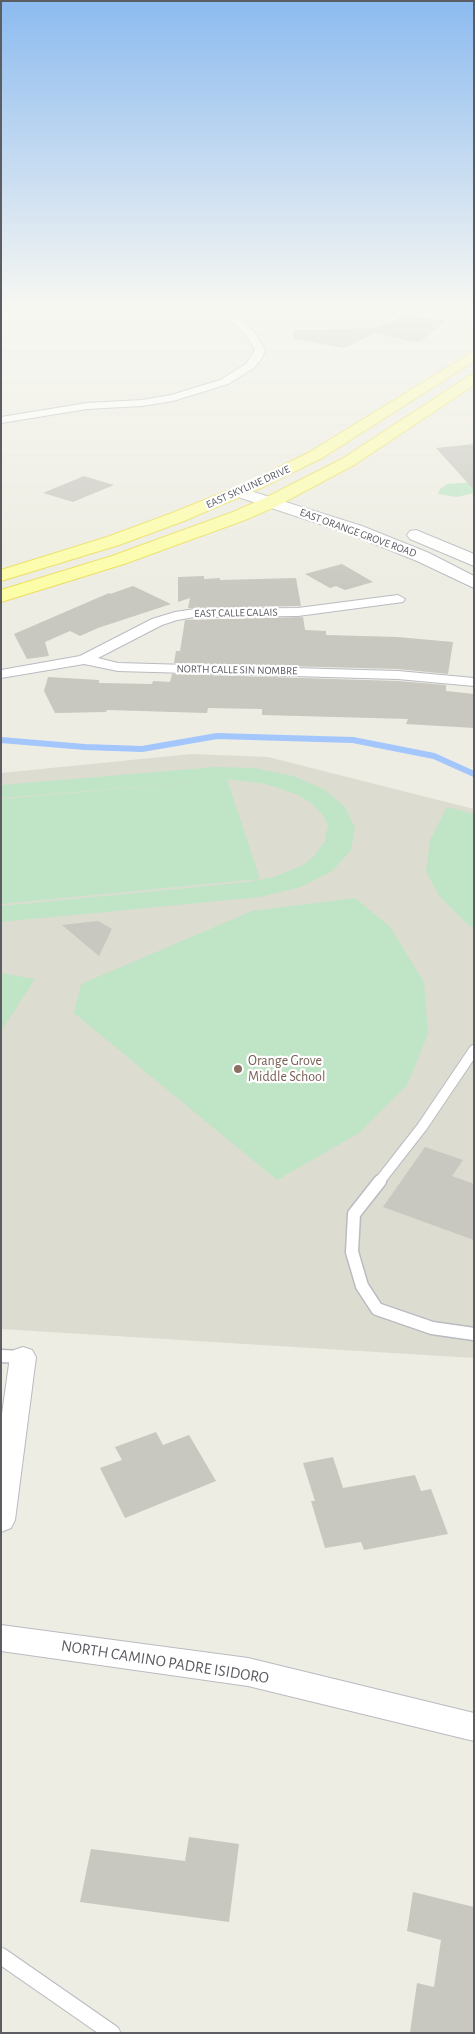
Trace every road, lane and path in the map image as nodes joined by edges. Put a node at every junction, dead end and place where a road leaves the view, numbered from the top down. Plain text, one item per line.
1 (173, 398) edge
2 (406, 398) edge
3 (445, 398) edge
4 (1, 420) edge
5 (257, 484) junction
6 (238, 492) junction
7 (290, 493) junction
8 (271, 502) junction
9 (365, 516) dead end
10 (400, 529) dead end
11 (474, 561) edge
12 (1, 576) edge
13 (474, 583) edge
14 (1, 596) edge
15 (398, 599) dead end
16 (84, 660) junction
17 (1, 674) edge
18 (474, 682) edge
19 (474, 1050) edge
20 (474, 1334) edge
21 (12, 1356) edge
22 (1, 1520) edge
23 (1, 1638) edge
24 (474, 1727) edge
25 (1, 1956) edge
26 (112, 2033) edge

1 - 4 street
2 - 5 main road, EAST SKYLINE DRIVE
3 - 7 main road, EAST SKYLINE DRIVE
5 - 6 main road, EAST SKYLINE DRIVE
5 - 7 main road, EAST ORANGE GROVE ROAD
6 - 8 main road, EAST ORANGE GROVE ROAD
6 - 12 main road, EAST SKYLINE DRIVE
7 - 8 main road, EAST SKYLINE DRIVE
7 - 9 main road, EAST ORANGE GROVE ROAD
8 - 13 main road, EAST ORANGE GROVE ROAD
8 - 14 main road, EAST SKYLINE DRIVE
10 - 11 main road, EAST ORANGE GROVE ROAD
15 - 16 street, EAST CALLE CALAIS
16 - 17 street, NORTH CALLE SIN NOMBRE
16 - 18 street, NORTH CALLE SIN NOMBRE
19 - 20 lane
21 - 22 street
23 - 24 street, NORTH CAMINO PADRE ISIDORO
25 - 26 lane

